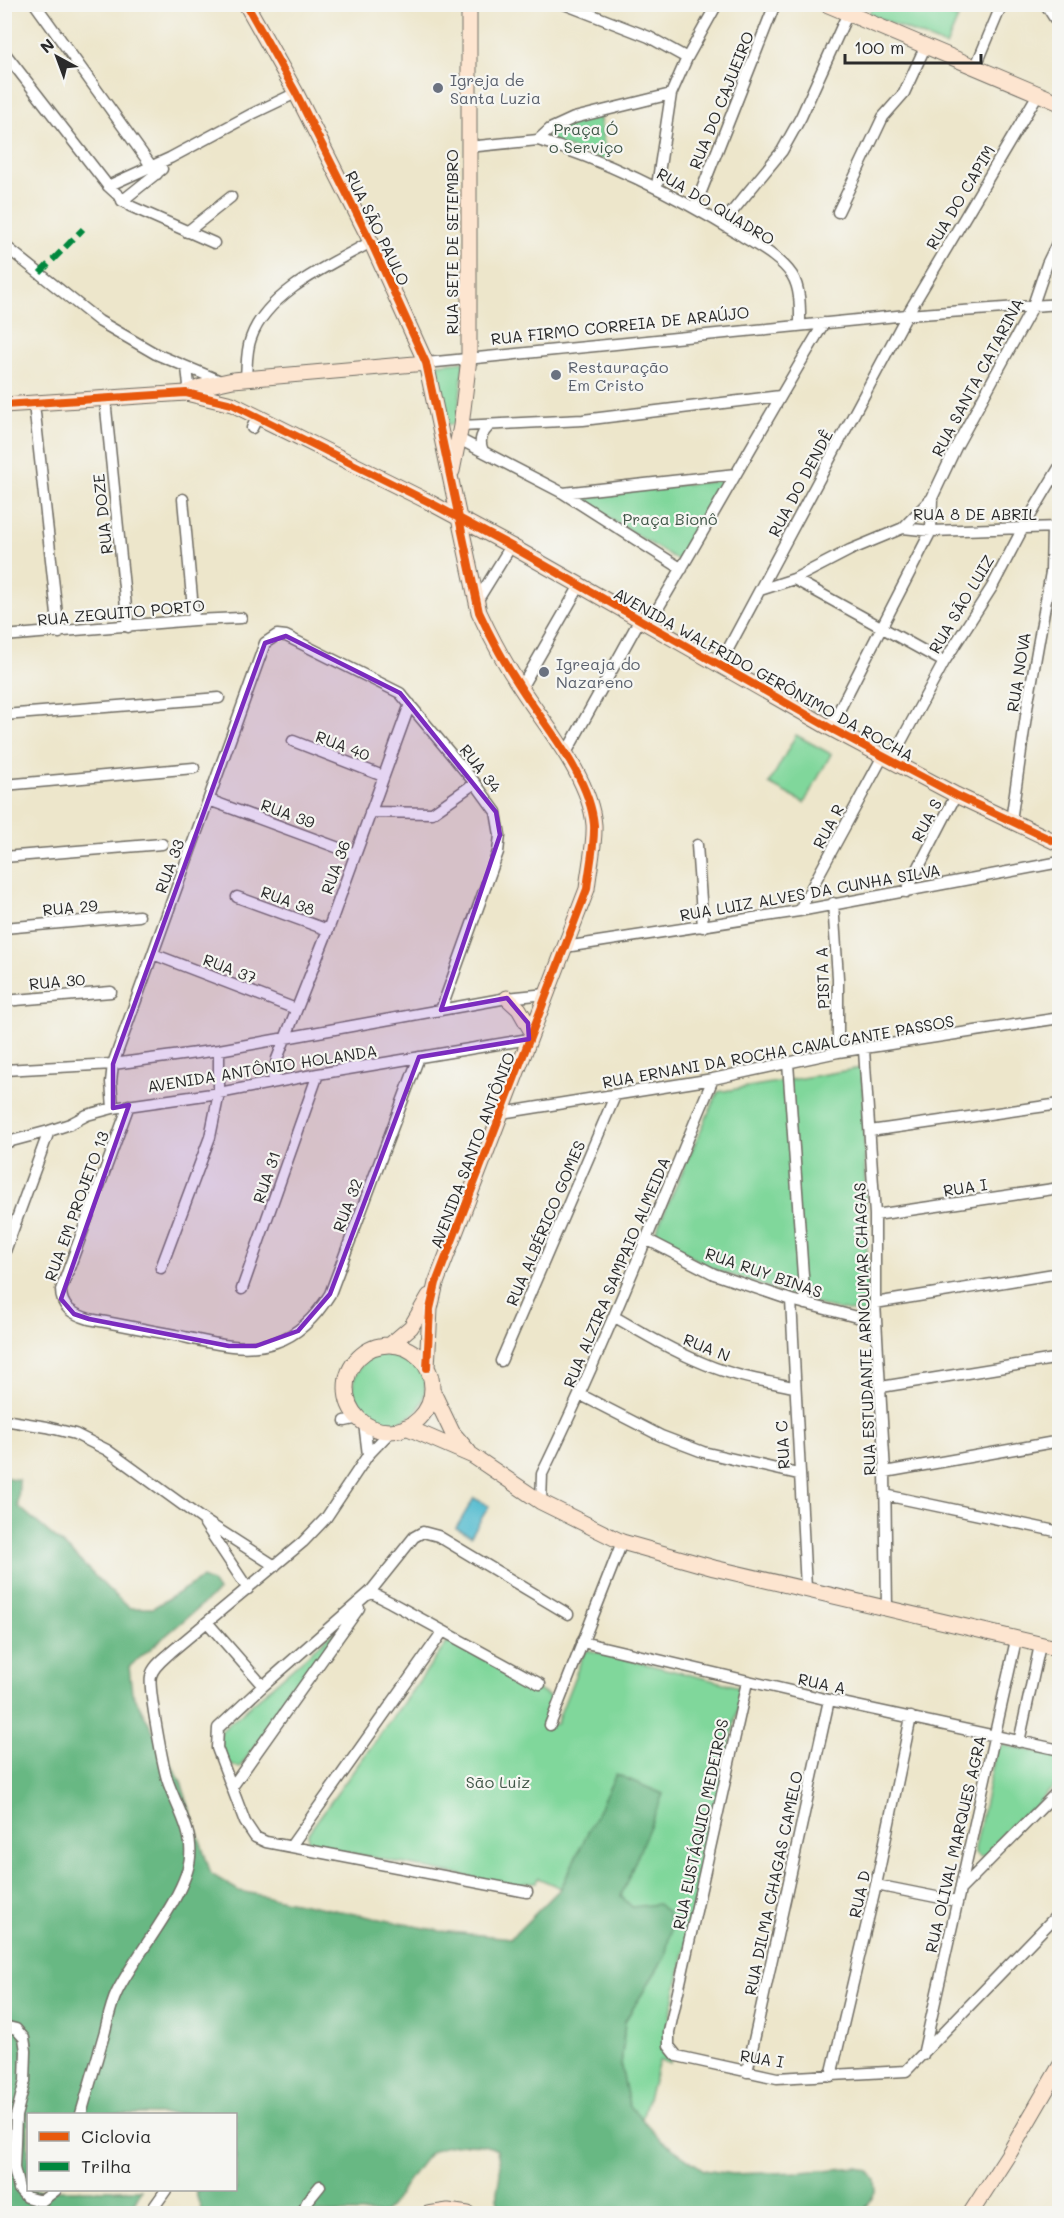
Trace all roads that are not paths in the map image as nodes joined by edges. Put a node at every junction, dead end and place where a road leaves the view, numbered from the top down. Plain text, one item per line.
1 (35, 4) edge
2 (246, 4) edge
3 (469, 4) edge
4 (564, 4) edge
5 (717, 4) edge
6 (775, 4) edge
7 (826, 4) edge
8 (1002, 4) edge
9 (1048, 4) edge
10 (851, 9) edge
11 (1059, 22) edge
12 (926, 45) junction
13 (4, 52) edge
14 (687, 58) junction
15 (976, 66) junction
16 (296, 93) junction
17 (671, 94) junction
18 (1038, 94) junction
19 (1059, 103) edge
20 (538, 140) junction
21 (468, 147) junction
22 (154, 170) junction
23 (108, 186) junction
24 (657, 186) junction
25 (231, 197) dead end
26 (122, 201) junction
27 (695, 207) junction
28 (838, 212) dead end
29 (722, 224) junction
30 (187, 232) junction
31 (1059, 237) edge
32 (371, 242) junction
33 (214, 243) dead end
34 (4, 245) edge
35 (1059, 304) edge
36 (1032, 308) junction
37 (907, 315) junction
38 (824, 323) junction
39 (800, 325) junction
40 (469, 358) junction
41 (426, 363) junction
42 (187, 368) junction
43 (234, 380) junction
44 (186, 393) junction
45 (780, 396) junction
46 (105, 399) junction
47 (34, 404) junction
48 (232, 404) junction
49 (4, 405) edge
50 (490, 425) junction
51 (440, 427) junction
52 (460, 433) junction
53 (483, 451) junction
54 (1059, 466) edge
55 (736, 474) junction
56 (450, 477) junction
57 (563, 493) junction
58 (454, 494) junction
59 (932, 498) junction
60 (183, 499) dead end
61 (421, 503) junction
62 (460, 519) junction
63 (903, 528) junction
64 (1023, 528) junction
65 (1056, 528) edge
66 (481, 530) junction
67 (931, 531) junction
68 (465, 544) junction
69 (511, 546) junction
70 (682, 569) junction
71 (794, 579) junction
72 (579, 586) junction
73 (760, 590) junction
74 (477, 601) junction
75 (241, 618) dead end
76 (194, 620) junction
77 (643, 623) junction
78 (128, 627) junction
79 (882, 628) junction
80 (59, 633) junction
81 (4, 636) edge
82 (271, 638) joint
83 (944, 662) junction
84 (719, 666) junction
85 (521, 688) junction
86 (219, 698) dead end
87 (410, 704) junction
88 (4, 715) edge
89 (830, 728) junction
90 (293, 741) dead end
91 (566, 753) junction
92 (887, 758) junction
93 (194, 768) dead end
94 (383, 776) junction
95 (475, 783) junction
96 (4, 785) edge
97 (956, 795) junction
98 (209, 800) junction
99 (370, 812) junction
100 (1011, 821) junction
101 (162, 844) dead end
102 (1059, 844) edge
103 (697, 845) dead end
104 (356, 854) junction
105 (4, 857) edge
106 (1059, 862) edge
107 (906, 891) junction
108 (237, 897) dead end
109 (832, 903) junction
110 (799, 911) junction
111 (139, 916) dead end
112 (704, 927) junction
113 (4, 928) edge
114 (328, 930) junction
115 (565, 947) junction
116 (153, 954) junction
117 (111, 992) dead end
118 (546, 994) junction
119 (507, 998) junction
120 (4, 1001) edge
121 (296, 1009) junction
122 (441, 1010) junction
123 (1059, 1018) edge
124 (530, 1035) junction
125 (285, 1038) junction
126 (219, 1050) junction
127 (864, 1050) junction
128 (838, 1052) junction
129 (419, 1057) junction
130 (113, 1064) junction
131 (788, 1064) junction
132 (4, 1070) edge
133 (318, 1074) junction
134 (713, 1079) junction
135 (272, 1083) junction
136 (219, 1093) junction
137 (615, 1096) junction
138 (1059, 1104) edge
139 (129, 1105) junction
140 (113, 1108) junction
141 (501, 1113) junction
142 (49, 1131) junction
143 (870, 1131) junction
144 (4, 1143) edge
145 (1059, 1188) edge
146 (876, 1215) junction
147 (646, 1239) junction
148 (4, 1254) edge
149 (161, 1268) dead end
150 (1059, 1273) edge
151 (436, 1283) junction
152 (242, 1289) dead end
153 (791, 1300) junction
154 (875, 1303) junction
155 (805, 1304) junction
156 (74, 1314) joint
157 (615, 1317) junction
158 (876, 1322) junction
159 (390, 1345) junction
160 (1059, 1358) edge
161 (501, 1361) dead end
162 (427, 1368) junction
163 (794, 1387) junction
164 (881, 1387) junction
165 (432, 1390) junction
166 (581, 1395) junction
167 (4, 1420) edge
168 (356, 1421) junction
169 (399, 1429) junction
170 (1059, 1441) edge
171 (368, 1455) junction
172 (472, 1456) junction
173 (885, 1472) junction
174 (542, 1474) junction
175 (798, 1474) junction
176 (521, 1489) junction
177 (885, 1495) junction
178 (541, 1502) junction
179 (202, 1519) junction
180 (1059, 1532) edge
181 (622, 1542) junction
182 (275, 1566) junction
183 (806, 1588) junction
184 (248, 1589) junction
185 (370, 1592) junction
186 (887, 1608) junction
187 (568, 1614) dead end
188 (207, 1622) junction
189 (443, 1631) junction
190 (1016, 1640) junction
191 (582, 1642) junction
192 (1040, 1645) junction
193 (1059, 1649) edge
194 (747, 1682) junction
195 (540, 1684) dead end
196 (263, 1686) junction
197 (829, 1700) junction
198 (911, 1717) junction
199 (550, 1725) dead end
200 (996, 1737) junction
201 (1019, 1742) junction
202 (1058, 1750) edge
203 (232, 1787) junction
204 (1059, 1789) edge
205 (291, 1846) junction
206 (876, 1885) junction
207 (960, 1889) junction
208 (527, 1892) dead end
209 (956, 1901) junction
210 (1059, 1912) edge
211 (683, 1973) joint
212 (4, 2026) edge
213 (923, 2055) junction
214 (1059, 2066) edge
215 (747, 2072) junction
216 (831, 2076) junction
217 (82, 2113) edge
218 (320, 2186) dead end
219 (55, 2191) edge
220 (165, 2191) edge
221 (149, 2214) edge
222 (301, 2214) edge
223 (428, 2214) edge
224 (468, 2214) edge
225 (970, 2214) edge

1 - 22 street
2 - 16 street, RUA SÃO PAULO
3 - 21 street, RUA SETE DE SETEMBRO
4 - 14 street
5 - 14 street
6 - 27 street, RUA DO CAJUEIRO
7 - 10 street
8 - 15 street
9 - 11 street
10 - 12 street
10 - 29 street
12 - 15 street
12 - 28 street
13 - 23 street
14 - 17 street
15 - 18 street
16 - 22 street
16 - 32 street, RUA SÃO PAULO
17 - 20 street
17 - 24 street
18 - 19 street
18 - 37 street, RUA DO CAPIM
20 - 21 street
20 - 24 street, RUA DO QUADRO
21 - 40 street, RUA SETE DE SETEMBRO
22 - 23 street
22 - 26 street
23 - 26 street
24 - 27 street, RUA DO QUADRO
25 - 30 street
26 - 30 street
27 - 29 street, RUA DO QUADRO
29 - 39 street, RUA DO QUADRO
30 - 33 street
31 - 36 street, RUA SANTA CATARINA
32 - 41 street, RUA SÃO PAULO
32 - 43 street
34 - 42 street
35 - 36 street, RUA FIRMO CORREIA DE ARAÚJO
36 - 37 street, RUA FIRMO CORREIA DE ARAÚJO
36 - 59 street, RUA SANTA CATARINA
37 - 38 street, RUA FIRMO CORREIA DE ARAÚJO
37 - 73 street, RUA DO DENDÊ
38 - 39 street, RUA FIRMO CORREIA DE ARAÚJO
38 - 45 street
39 - 40 street, RUA FIRMO CORREIA DE ARAÚJO
40 - 41 street, RUA FIRMO CORREIA DE ARAÚJO
40 - 52 street, RUA SETE DE SETEMBRO
41 - 43 street, RUA FIRMO CORREIA DE ARAÚJO
41 - 51 street, RUA SÃO PAULO
42 - 43 street
42 - 44 street
43 - 44 street, RUA FIRMO CORREIA DE ARAÚJO
43 - 48 street
44 - 46 street, RUA FIRMO CORREIA DE ARAÚJO
44 - 48 street, RUA FIRMO CORREIA DE ARAÚJO
45 - 50 street
45 - 55 street
46 - 47 street, RUA FIRMO CORREIA DE ARAÚJO
46 - 78 street, RUA DOZE
47 - 49 street, RUA FIRMO CORREIA DE ARAÚJO
47 - 80 street
48 - 61 street, RUA FIRMO CORREIA DE ARAÚJO
50 - 52 street
50 - 53 street
51 - 52 street
51 - 56 street, RUA SÃO PAULO
52 - 53 street
52 - 56 street, RUA SETE DE SETEMBRO
53 - 57 street
54 - 64 street, RUA SÃO LUIZ
55 - 57 street
55 - 70 street
56 - 58 street, RUA SÃO PAULO
57 - 70 street
58 - 61 street
58 - 62 street, RUA SÃO PAULO
59 - 63 street, RUA SANTA CATARINA
59 - 67 street, RUA SANTA CATARINA
60 - 76 street
61 - 62 street, RUA FIRMO CORREIA DE ARAÚJO
62 - 66 street, AVENIDA WALFRIDO GERÔNIMO DA ROCHA
62 - 68 street, RUA SÃO PAULO
63 - 67 street, RUA 8 DE ABRIL
63 - 71 street, RUA 8 DE ABRIL
64 - 65 street, RUA 8 DE ABRIL
64 - 67 street, RUA 8 DE ABRIL
64 - 83 street, RUA SÃO LUIZ
65 - 100 street, RUA NOVA
66 - 68 street
66 - 69 street, AVENIDA WALFRIDO GERÔNIMO DA ROCHA
67 - 79 street, RUA SANTA CATARINA
68 - 74 street, RUA SÃO PAULO
69 - 72 street, AVENIDA WALFRIDO GERÔNIMO DA ROCHA
69 - 74 street
70 - 77 street
71 - 73 street, RUA 8 DE ABRIL
71 - 79 street
72 - 77 street, AVENIDA WALFRIDO GERÔNIMO DA ROCHA
72 - 85 street
73 - 84 street, RUA DO DENDÊ
74 - 85 street, RUA SÃO PAULO
75 - 76 street, RUA ZEQUITO PORTO
76 - 78 street, RUA ZEQUITO PORTO
77 - 84 street, AVENIDA WALFRIDO GERÔNIMO DA ROCHA
77 - 91 street
78 - 80 street, RUA ZEQUITO PORTO
79 - 83 street
79 - 89 street, RUA SANTA CATARINA
80 - 81 street, RUA ZEQUITO PORTO
82 - 87 street, RUA 34
82 - 98 street, RUA 33
83 - 92 street, RUA SÃO LUIZ
84 - 89 street, AVENIDA WALFRIDO GERÔNIMO DA ROCHA
85 - 91 street, AVENIDA SANTO ANTÔNIO
86 - 88 street
87 - 94 street, RUA 36
87 - 95 street, RUA 34
89 - 92 street, AVENIDA WALFRIDO GERÔNIMO DA ROCHA
90 - 94 street, RUA 40
91 - 115 street, AVENIDA SANTO ANTÔNIO
92 - 97 street, AVENIDA WALFRIDO GERÔNIMO DA ROCHA
92 - 110 street, RUA R
93 - 96 street
94 - 99 street, RUA 36
95 - 99 street
95 - 122 street, RUA 34
97 - 100 street, AVENIDA WALFRIDO GERÔNIMO DA ROCHA
97 - 107 street, RUA S
98 - 104 street, RUA 39
98 - 116 street, RUA 33
99 - 104 street, RUA 36
100 - 102 street, AVENIDA WALFRIDO GERÔNIMO DA ROCHA
101 - 105 street
103 - 112 street
104 - 114 street, RUA 36
106 - 107 street, RUA LUIZ ALVES DA CUNHA SILVA
107 - 109 street, RUA LUIZ ALVES DA CUNHA SILVA
108 - 114 street, RUA 38
109 - 110 street, RUA LUIZ ALVES DA CUNHA SILVA
109 - 128 street, PISTA A
110 - 112 street, RUA LUIZ ALVES DA CUNHA SILVA
111 - 113 street, RUA 29
112 - 115 street, RUA LUIZ ALVES DA CUNHA SILVA
114 - 121 street, RUA 36
115 - 118 street, AVENIDA SANTO ANTÔNIO
116 - 121 street, RUA 37
116 - 130 street, RUA 33
117 - 120 street, RUA 30
118 - 119 street
118 - 124 street, AVENIDA SANTO ANTÔNIO
119 - 122 street
119 - 124 street
121 - 125 street, RUA 36
122 - 125 street
123 - 127 street, RUA ERNANI DA ROCHA CAVALCANTE PASSOS
124 - 129 street, AVENIDA ANTÔNIO HOLANDA
124 - 141 street, AVENIDA SANTO ANTÔNIO
125 - 126 street
125 - 135 street, RUA 36
126 - 130 street
126 - 136 street
127 - 128 street, RUA ERNANI DA ROCHA CAVALCANTE PASSOS
127 - 143 street, RUA ESTUDANTE ARNOUMAR CHAGAS
128 - 131 street, RUA ERNANI DA ROCHA CAVALCANTE PASSOS
129 - 133 street, AVENIDA ANTÔNIO HOLANDA
129 - 156 street, RUA 32
130 - 132 street
130 - 140 street, RUA 33
131 - 134 street, RUA ERNANI DA ROCHA CAVALCANTE PASSOS
131 - 155 street
133 - 135 street, AVENIDA ANTÔNIO HOLANDA
133 - 152 street, RUA 31
134 - 137 street, RUA ERNANI DA ROCHA CAVALCANTE PASSOS
134 - 147 street, RUA ALZIRA SAMPAIO ALMEIDA
135 - 136 street, AVENIDA ANTÔNIO HOLANDA
136 - 139 street, AVENIDA ANTÔNIO HOLANDA
136 - 149 street
137 - 141 street, RUA ERNANI DA ROCHA CAVALCANTE PASSOS
137 - 161 street, RUA ALBÉRICO GOMES
138 - 143 street
139 - 140 street, AVENIDA ANTÔNIO HOLANDA
139 - 156 street, RUA EM PROJETO 13
140 - 142 street, AVENIDA ANTÔNIO HOLANDA
141 - 151 street, AVENIDA SANTO ANTÔNIO
142 - 144 street, AVENIDA ANTÔNIO HOLANDA
142 - 148 street
143 - 146 street, RUA ESTUDANTE ARNOUMAR CHAGAS
145 - 146 street, RUA I
146 - 154 street, RUA ESTUDANTE ARNOUMAR CHAGAS
147 - 153 street, RUA RUY BINAS
147 - 157 street, RUA ALZIRA SAMPAIO ALMEIDA
150 - 154 street
151 - 159 street, AVENIDA SANTO ANTÔNIO
151 - 162 street, AVENIDA SANTO ANTÔNIO
153 - 155 street, RUA RUY BINAS
153 - 163 street, RUA C
154 - 158 street, RUA ESTUDANTE ARNOUMAR CHAGAS
155 - 158 street, RUA RUY BINAS
157 - 163 street, RUA N
157 - 166 street, RUA ALZIRA SAMPAIO ALMEIDA
158 - 164 street, RUA ESTUDANTE ARNOUMAR CHAGAS
159 - 162 street
159 - 168 street
160 - 164 street
162 - 165 street
163 - 175 street, RUA C
164 - 173 street, RUA ESTUDANTE ARNOUMAR CHAGAS
165 - 169 street
165 - 172 street
166 - 174 street, RUA ALZIRA SAMPAIO ALMEIDA
166 - 175 street
167 - 179 street
168 - 169 street
168 - 171 street
169 - 171 street
169 - 172 street
170 - 173 street
171 - 182 street
172 - 176 street
173 - 177 street, RUA ESTUDANTE ARNOUMAR CHAGAS
174 - 176 street, RUA ALZIRA SAMPAIO ALMEIDA
174 - 178 street, RUA ALZIRA SAMPAIO ALMEIDA
175 - 183 street, RUA C
176 - 178 street
177 - 180 street
177 - 186 street, RUA ESTUDANTE ARNOUMAR CHAGAS
178 - 181 street
179 - 182 street
179 - 184 street
181 - 183 street
181 - 191 street
182 - 184 street
183 - 186 street
184 - 188 street
185 - 187 street
185 - 189 street
185 - 196 street
185 - 203 street
186 - 190 street
188 - 196 street
188 - 217 street
189 - 195 street
189 - 205 street
190 - 192 street
190 - 200 street, RUA OLIVAL MARQUES AGRA
191 - 194 street, RUA A
191 - 199 street
192 - 193 street
192 - 201 street
194 - 197 street, RUA A
194 - 211 street, RUA EUSTÁQUIO MEDEIROS
196 - 203 street
197 - 198 street, RUA A
197 - 215 street, RUA DILMA CHAGAS CAMELO
198 - 200 street, RUA A
198 - 206 street, RUA D
200 - 201 street, RUA A
200 - 207 street, RUA OLIVAL MARQUES AGRA
201 - 202 street, RUA A
203 - 205 street
204 - 207 street
205 - 208 street
206 - 209 street
206 - 216 street, RUA D
207 - 209 street, RUA OLIVAL MARQUES AGRA
209 - 213 street, RUA OLIVAL MARQUES AGRA
210 - 213 street, RUA I
211 - 215 street, RUA I
212 - 219 street
213 - 216 street, RUA I
214 - 225 street
215 - 216 street, RUA I
218 - 222 street
220 - 221 street
223 - 224 street

